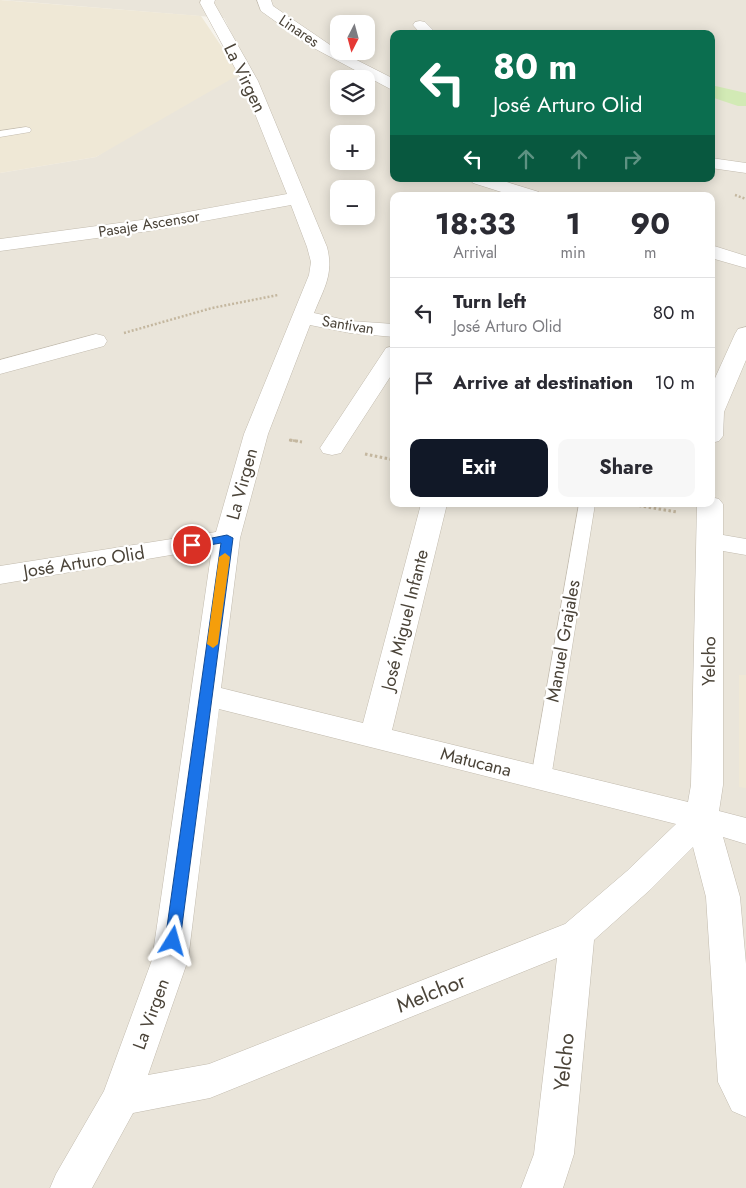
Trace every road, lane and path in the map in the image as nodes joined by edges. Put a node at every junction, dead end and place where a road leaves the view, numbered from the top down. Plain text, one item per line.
1 (208, 0) edge
2 (264, 0) edge
3 (390, 84) edge
4 (26, 130) dead end
5 (0, 134) edge
6 (715, 164) edge
7 (746, 168) edge
8 (488, 182) edge
9 (520, 192) edge
10 (297, 198) junction
11 (0, 245) edge
12 (715, 252) edge
13 (746, 262) edge
14 (304, 311) junction
15 (390, 331) edge
16 (746, 334) edge
17 (96, 341) joint
18 (390, 360) edge
19 (0, 367) edge
20 (715, 405) edge
21 (332, 448) dead end
22 (433, 507) edge
23 (586, 507) edge
24 (644, 507) edge
25 (710, 520) edge
26 (227, 538) junction
27 (746, 548) edge
28 (0, 576) edge
29 (206, 695) junction
30 (375, 737) junction
31 (541, 778) junction
32 (702, 818) junction
33 (746, 831) edge
34 (577, 934) junction
35 (121, 1098) junction
36 (746, 1098) edge
37 (70, 1188) edge
38 (541, 1188) edge

1 - 10 street, La Virgen
2 - 3 street, Linares
4 - 5 lane
6 - 7 street
8 - 9 street
10 - 11 street, Pasaje Ascensor
10 - 14 street, La Virgen
12 - 13 street
14 - 15 street, Santivan
14 - 17 path
14 - 26 street, La Virgen
16 - 20 street
17 - 19 street
18 - 21 street
22 - 30 street, José Miguel Infante
23 - 31 lane, Manuel Grajales
24 - 25 path
25 - 27 street
25 - 32 street, Yelcho
26 - 28 street, José Arturo Olid
26 - 29 street, La Virgen
29 - 30 street, Matucana
29 - 35 street, La Virgen
30 - 31 street, Matucana
31 - 32 street, Matucana
32 - 33 street, Matucana
32 - 34 street, Melchor
32 - 36 street
34 - 35 street, Melchor
34 - 38 street, Yelcho
35 - 37 street, La Virgen

